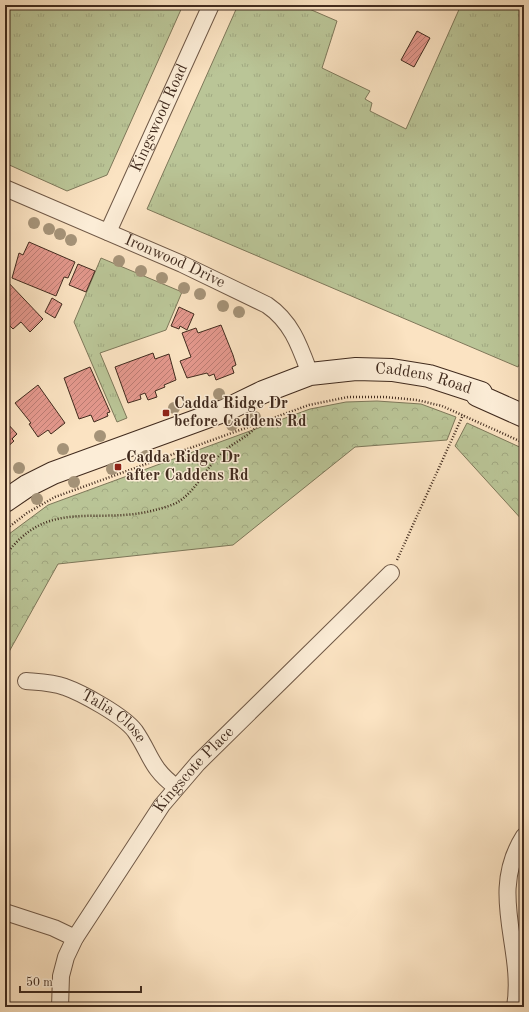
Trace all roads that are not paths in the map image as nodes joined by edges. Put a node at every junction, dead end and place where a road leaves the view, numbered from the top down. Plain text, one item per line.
1 (211, 5) edge
2 (5, 188) edge
3 (108, 232) junction
4 (310, 374) junction
5 (524, 416) edge
6 (5, 501) edge
7 (391, 573) road end
8 (26, 681) dead end
9 (176, 787) junction
10 (524, 836) edge
11 (5, 912) edge
12 (75, 938) junction
13 (60, 1007) edge
14 (515, 1007) edge

1 - 3 street, Kingswood Road
2 - 3 street, Ironwood Drive
3 - 4 street, Ironwood Drive
4 - 5 street, Caddens Road
4 - 6 street
7 - 9 street, Kingscote Place
8 - 9 street, Talia Close
9 - 12 street, Kingscote Place
10 - 14 street
11 - 12 street
12 - 13 street, Kingscote Place

